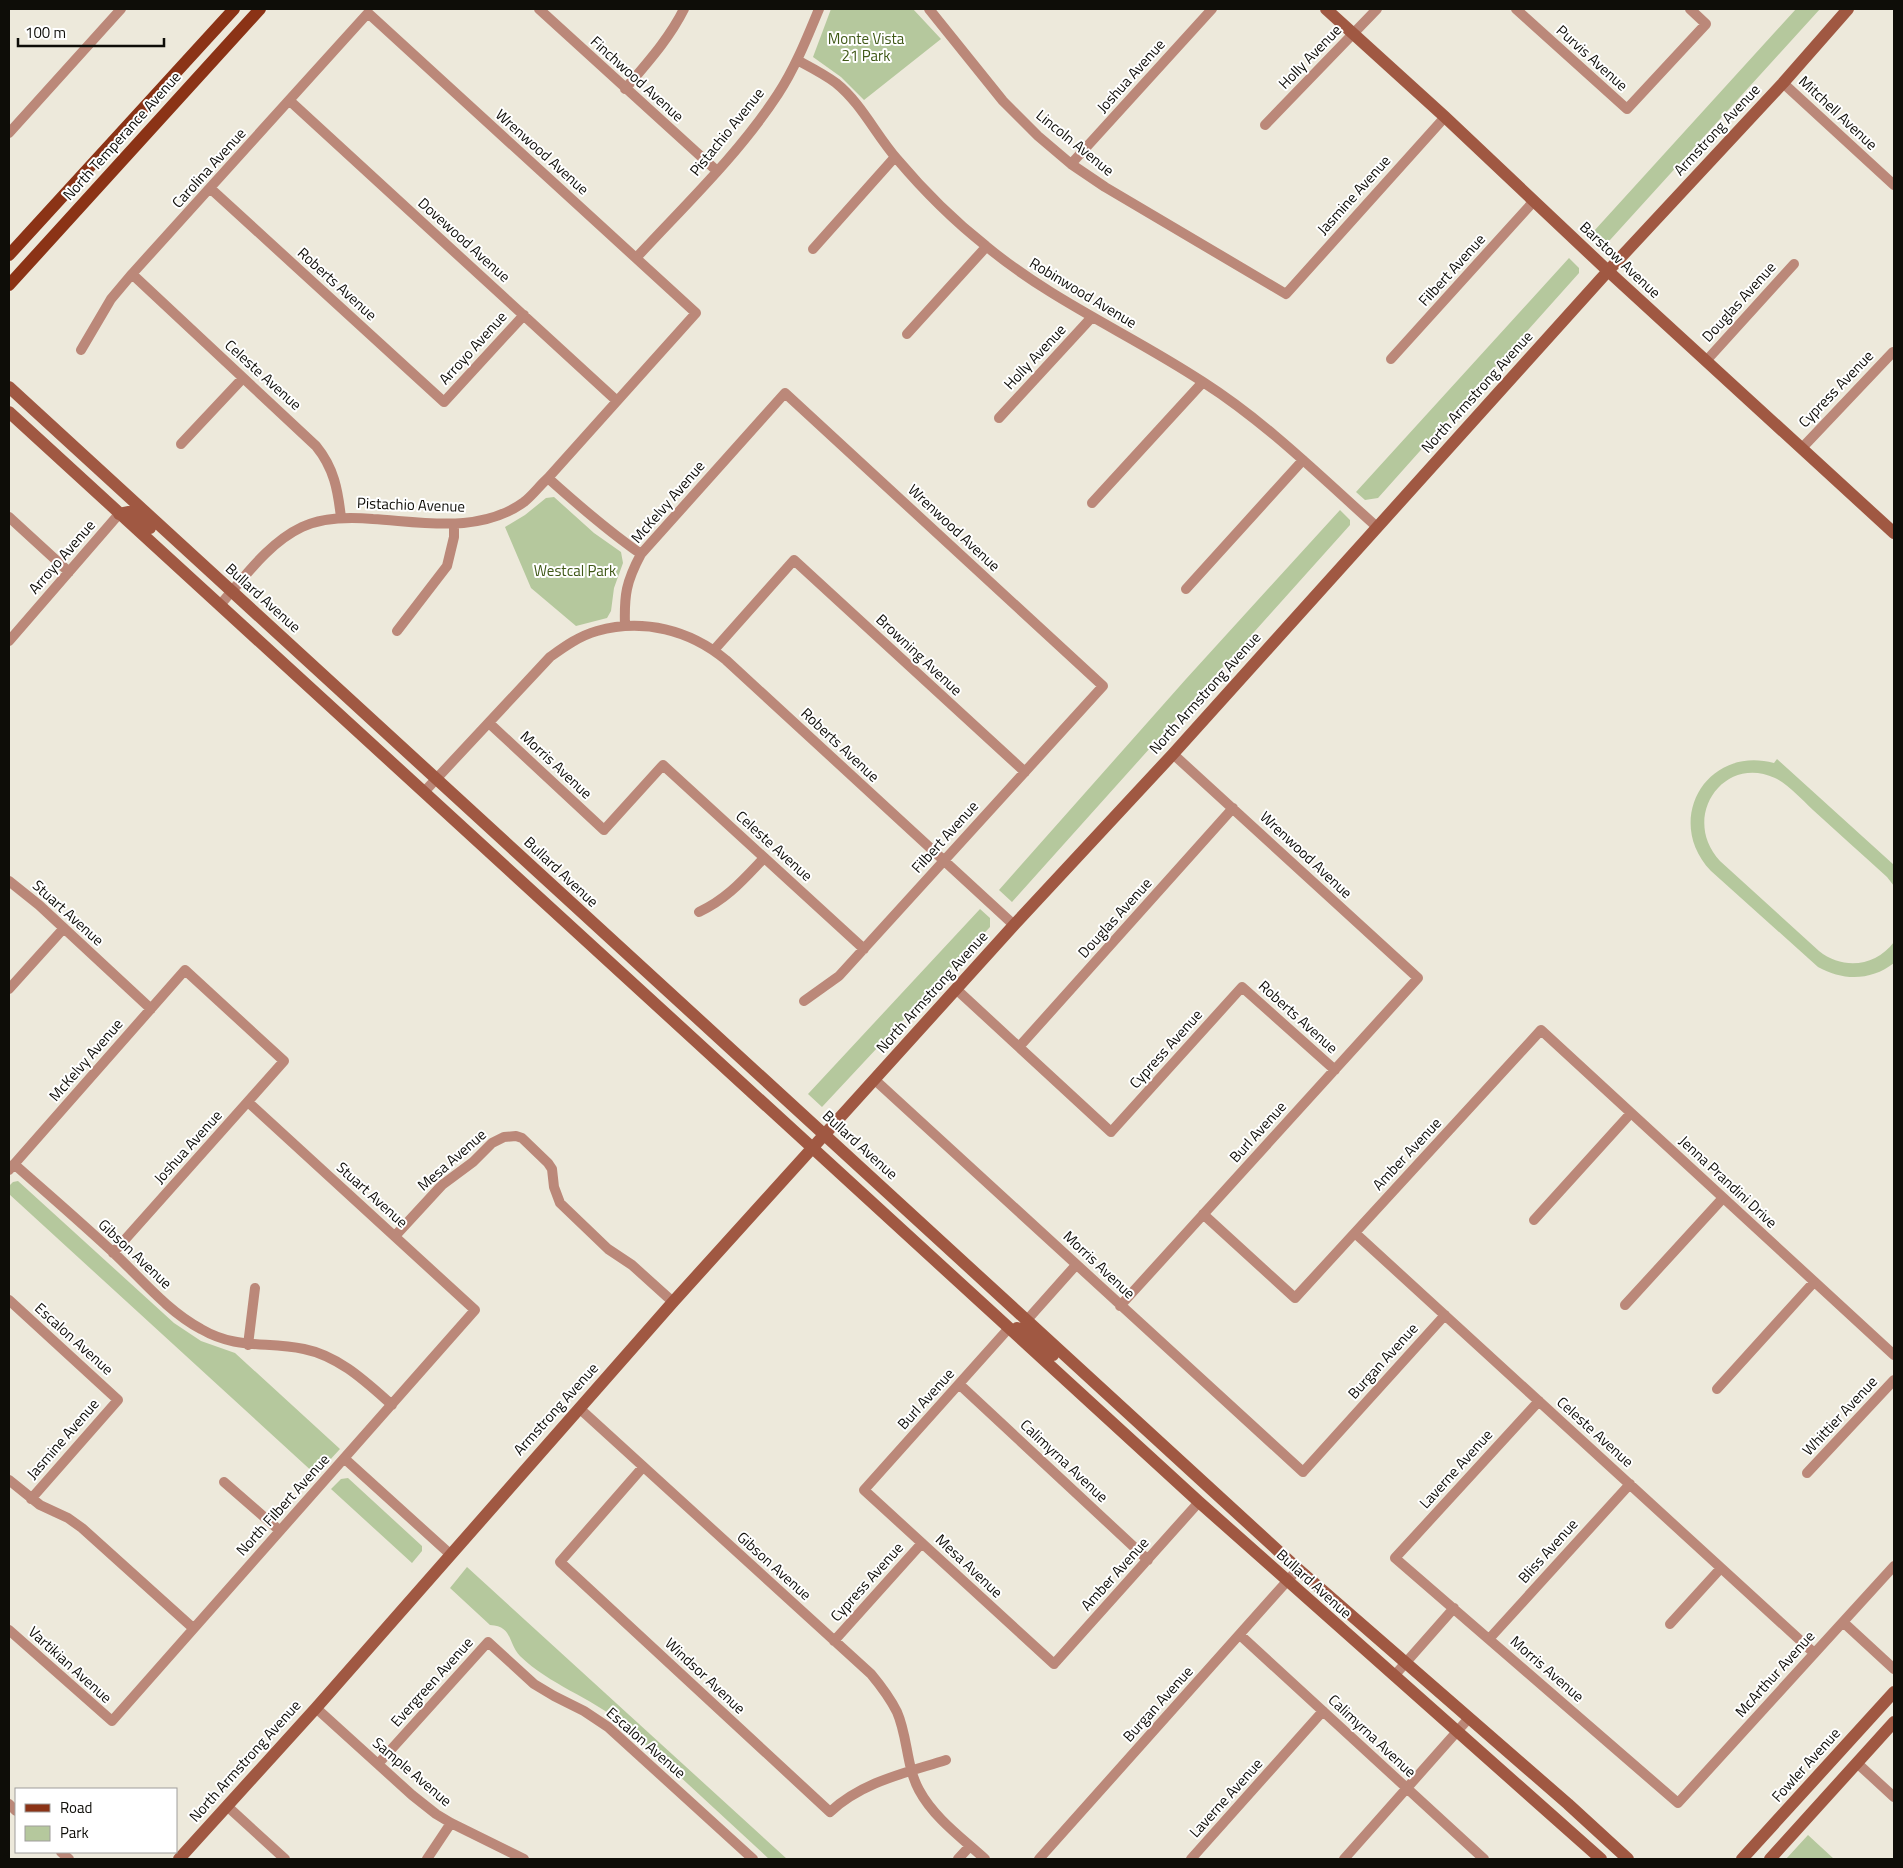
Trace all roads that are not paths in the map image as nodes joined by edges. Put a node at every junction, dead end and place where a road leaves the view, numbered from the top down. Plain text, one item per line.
1 (121, 9) edge
2 (234, 9) edge
3 (260, 9) edge
4 (539, 9) edge
5 (684, 9) edge
6 (819, 9) edge
7 (929, 9) edge
8 (1212, 9) edge
9 (1326, 9) edge
10 (1377, 9) edge
11 (1516, 9) edge
12 (1690, 9) edge
13 (1848, 9) edge
14 (368, 13) joint
15 (1354, 33) junction
16 (797, 60) junction
17 (1783, 83) junction
18 (625, 89) junction
19 (290, 101) junction
20 (1445, 117) junction
21 (1265, 125) dead end
22 (9, 133) edge
23 (895, 157) junction
24 (1071, 164) junction
25 (717, 171) junction
26 (1894, 185) edge
27 (210, 189) junction
28 (1534, 201) junction
29 (986, 247) junction
30 (813, 249) dead end
31 (9, 255) edge
32 (636, 258) junction
33 (1794, 264) dead end
34 (1608, 271) junction
35 (132, 274) junction
36 (9, 285) edge
37 (1286, 294) joint
38 (696, 313) joint
39 (524, 315) junction
40 (1092, 317) junction
41 (906, 334) dead end
42 (81, 350) dead end
43 (1893, 352) dead end
44 (1392, 359) dead end
45 (1706, 361) junction
46 (243, 378) junction
47 (1203, 382) junction
48 (9, 387) edge
49 (785, 393) joint
50 (617, 401) junction
51 (444, 402) joint
52 (9, 412) edge
53 (999, 418) dead end
54 (181, 444) dead end
55 (1802, 448) junction
56 (1303, 460) junction
57 (548, 478) junction
58 (1092, 503) dead end
59 (119, 514) junction
60 (9, 517) edge
61 (341, 518) junction
62 (454, 524) junction
63 (1377, 527) junction
64 (1894, 533) edge
65 (178, 543) junction
66 (641, 554) junction
67 (69, 572) junction
68 (1186, 588) dead end
69 (232, 592) junction
70 (220, 605) junction
71 (625, 626) junction
72 (397, 631) dead end
73 (9, 642) edge
74 (714, 650) junction
75 (1103, 686) joint
76 (489, 723) junction
77 (1173, 754) junction
78 (663, 764) joint
79 (1024, 772) junction
80 (436, 779) junction
81 (424, 792) junction
82 (1233, 808) junction
83 (764, 858) junction
84 (944, 860) junction
85 (9, 881) edge
86 (699, 912) dead end
87 (1014, 925) junction
88 (64, 928) junction
89 (864, 948) junction
90 (1418, 978) joint
91 (1242, 987) joint
92 (9, 989) edge
93 (956, 989) junction
94 (804, 1001) dead end
95 (151, 1009) junction
96 (1541, 1030) joint
97 (1019, 1048) junction
98 (284, 1061) joint
99 (1335, 1070) junction
100 (875, 1080) junction
101 (248, 1102) junction
102 (1631, 1113) junction
103 (825, 1135) junction
104 (813, 1148) junction
105 (11, 1167) edge
106 (1723, 1198) junction
107 (1203, 1214) junction
108 (1534, 1220) dead end
109 (1355, 1233) junction
110 (395, 1236) junction
111 (113, 1252) junction
112 (1076, 1265) junction
113 (1814, 1282) junction
114 (255, 1288) dead end
115 (9, 1300) edge
116 (673, 1302) junction
117 (1625, 1305) dead end
118 (1120, 1306) junction
119 (476, 1310) joint
120 (1445, 1315) junction
121 (1027, 1320) junction
122 (1009, 1328) junction
123 (248, 1345) junction
124 (1894, 1355) edge
125 (1092, 1380) junction
126 (1894, 1380) edge
127 (959, 1384) junction
128 (1718, 1389) dead end
129 (118, 1400) joint
130 (1539, 1401) junction
131 (392, 1405) junction
132 (578, 1408) junction
133 (345, 1459) junction
134 (643, 1467) junction
135 (1303, 1472) joint
136 (1807, 1473) dead end
137 (9, 1480) edge
138 (224, 1482) dead end
139 (1630, 1484) junction
140 (864, 1490) joint
141 (31, 1499) junction
142 (1199, 1502) junction
143 (279, 1530) junction
144 (922, 1543) junction
145 (450, 1554) junction
146 (1396, 1558) joint
147 (1148, 1560) junction
148 (1894, 1566) edge
149 (1721, 1568) junction
150 (1298, 1569) junction
151 (1287, 1582) junction
152 (1454, 1608) junction
153 (1843, 1622) junction
154 (1670, 1624) dead end
155 (192, 1628) junction
156 (9, 1630) edge
157 (1240, 1635) junction
158 (1489, 1639) junction
159 (834, 1641) junction
160 (488, 1642) joint
161 (1814, 1653) junction
162 (1405, 1663) junction
163 (1054, 1664) joint
164 (1894, 1669) edge
165 (1394, 1676) junction
166 (1894, 1692) edge
167 (316, 1708) junction
168 (1323, 1711) junction
169 (1469, 1718) junction
170 (112, 1721) joint
171 (1894, 1722) edge
172 (1458, 1731) junction
173 (946, 1760) dead end
174 (1857, 1763) junction
175 (378, 1764) junction
176 (912, 1771) junction
177 (1407, 1789) junction
178 (1894, 1797) edge
179 (1678, 1803) joint
180 (227, 1806) junction
181 (451, 1823) junction
182 (970, 1846) junction
183 (179, 1859) edge
184 (285, 1859) edge
185 (427, 1859) edge
186 (524, 1859) edge
187 (752, 1859) edge
188 (958, 1859) edge
189 (985, 1859) edge
190 (1039, 1859) edge
191 (1192, 1859) edge
192 (1344, 1859) edge
193 (1484, 1859) edge
194 (1601, 1859) edge
195 (1628, 1859) edge
196 (1742, 1859) edge
197 (1770, 1859) edge

1 - 22 street
2 - 31 main road, North Temperance Avenue
3 - 36 main road, North Temperance Avenue
4 - 18 street, Finchwood Avenue
5 - 18 street
6 - 16 street, Pistachio Avenue
7 - 24 street, Lincoln Avenue
8 - 24 street, Joshua Avenue
9 - 15 main road, Barstow Avenue
10 - 15 street, Holly Avenue
11 - 12 street, Purvis Avenue
13 - 17 main road, Armstrong Avenue
14 - 19 street, Carolina Avenue
14 - 32 street, Wrenwood Avenue
15 - 20 main road, Barstow Avenue
15 - 21 street, Holly Avenue
16 - 23 street, Robinwood Avenue
16 - 25 street, Pistachio Avenue
17 - 26 street, Mitchell Avenue
17 - 34 main road, Armstrong Avenue
18 - 25 street, Finchwood Avenue
19 - 27 street, Carolina Avenue
19 - 39 street, Dovewood Avenue
20 - 28 main road, Barstow Avenue
20 - 37 street, Jasmine Avenue
23 - 29 street, Robinwood Avenue
23 - 30 street
24 - 37 street, Lincoln Avenue
25 - 32 street, Pistachio Avenue
27 - 35 street, Carolina Avenue
27 - 51 street, Roberts Avenue
28 - 34 main road, Barstow Avenue
28 - 44 street, Filbert Avenue
29 - 40 street, Robinwood Avenue
29 - 41 street
32 - 38 street, Wrenwood Avenue
33 - 45 street, Douglas Avenue
34 - 45 main road, Barstow Avenue
34 - 63 main road, North Armstrong Avenue
35 - 42 street, Carolina Avenue
35 - 46 street, Celeste Avenue
38 - 50 street, Pistachio Avenue
39 - 50 street, Dovewood Avenue
39 - 51 street, Arroyo Avenue
40 - 47 street, Robinwood Avenue
40 - 53 street, Holly Avenue
43 - 55 street, Cypress Avenue
45 - 55 main road, Barstow Avenue
46 - 54 street
46 - 61 street, Celeste Avenue
47 - 56 street, Robinwood Avenue
47 - 58 street
48 - 65 main road, Bullard Avenue
49 - 66 street, McKelvy Avenue
49 - 75 street, Wrenwood Avenue
50 - 57 street, Pistachio Avenue
52 - 59 main road, Bullard Avenue
55 - 64 main road, Barstow Avenue
56 - 63 street, Robinwood Avenue
56 - 68 street
57 - 62 street, Pistachio Avenue
57 - 66 street
59 - 65 main road
59 - 67 street, Arroyo Avenue
59 - 70 main road, Bullard Avenue
60 - 67 street
61 - 62 street, Pistachio Avenue
61 - 69 street, Pistachio Avenue
62 - 72 street
63 - 77 main road, North Armstrong Avenue
65 - 69 main road, Bullard Avenue
66 - 71 street, McKelvy Avenue
67 - 73 street, Arroyo Avenue
69 - 70 street, Pistachio Avenue
69 - 80 main road, Bullard Avenue
70 - 81 main road, Bullard Avenue
71 - 74 street, Roberts Avenue
71 - 76 street
74 - 79 street, Browning Avenue
74 - 84 street, Roberts Avenue
75 - 79 street, Filbert Avenue
76 - 78 street, Morris Avenue
76 - 80 street
77 - 82 street, Wrenwood Avenue
77 - 87 main road, North Armstrong Avenue
78 - 83 street, Celeste Avenue
79 - 84 street, Filbert Avenue
80 - 81 street
80 - 103 main road, Bullard Avenue
81 - 104 main road, Bullard Avenue
82 - 90 street, Wrenwood Avenue
82 - 97 street, Douglas Avenue
83 - 86 street
83 - 89 street, Celeste Avenue
84 - 87 street, Roberts Avenue
84 - 89 street, Filbert Avenue
85 - 88 street, Stuart Avenue
87 - 93 main road, North Armstrong Avenue
88 - 92 street
88 - 95 street, Stuart Avenue
89 - 94 street, Filbert Avenue
90 - 99 street, Burl Avenue
91 - 97 street, Cypress Avenue
91 - 99 street, Roberts Avenue
93 - 97 street
93 - 100 main road, North Armstrong Avenue
95 - 98 street, McKelvy Avenue
95 - 105 street, McKelvy Avenue
96 - 102 street, Jenna Prandini Drive
96 - 109 street, Amber Avenue
98 - 101 street, Joshua Avenue
99 - 107 street, Burl Avenue
100 - 103 main road, North Armstrong Avenue
100 - 112 street, Morris Avenue
101 - 110 street, Stuart Avenue
101 - 111 street, Joshua Avenue
102 - 106 street, Jenna Prandini Drive
102 - 108 street
103 - 104 main road, Armstrong Avenue
103 - 121 main road, Bullard Avenue
104 - 116 main road, Armstrong Avenue
104 - 122 main road, Bullard Avenue
105 - 111 street, Gibson Avenue
106 - 113 street, Jenna Prandini Drive
106 - 117 street
107 - 109 street, Amber Avenue
107 - 118 street, Burl Avenue
109 - 120 street, Celeste Avenue
110 - 116 street, Mesa Avenue
110 - 119 street, Stuart Avenue
111 - 123 street, Gibson Avenue
112 - 118 street, Morris Avenue
112 - 121 street
113 - 124 street, Jenna Prandini Drive
113 - 128 street
114 - 123 street
115 - 129 street, Escalon Avenue
116 - 132 main road, Armstrong Avenue
118 - 135 street, Morris Avenue
119 - 131 street, North Filbert Avenue
120 - 130 street, Celeste Avenue
120 - 135 street, Burgan Avenue
121 - 125 main road, Bullard Avenue
122 - 125 main road, Bullard Avenue
122 - 127 street, Burl Avenue
122 - 142 main road, Bullard Avenue
123 - 131 street, Gibson Avenue
125 - 150 main road, Bullard Avenue
126 - 136 street, Whittier Avenue
127 - 140 street, Burl Avenue
127 - 147 street, Calimyrna Avenue
129 - 141 street, Jasmine Avenue
130 - 139 street, Celeste Avenue
130 - 146 street, Laverne Avenue
131 - 133 street, North Filbert Avenue
132 - 134 street, Gibson Avenue
132 - 145 main road, Armstrong Avenue
133 - 143 street, North Filbert Avenue
133 - 145 street
134 - 159 street, Gibson Avenue
134 - 176 street, Windsor Avenue
137 - 141 street
138 - 143 street
139 - 149 street, Celeste Avenue
139 - 158 street, Bliss Avenue
140 - 144 street, Mesa Avenue
141 - 155 street
142 - 147 street, Amber Avenue
142 - 151 main road, Bullard Avenue
143 - 155 street, North Filbert Avenue
144 - 159 street, Cypress Avenue
144 - 163 street, Mesa Avenue
145 - 167 main road, Armstrong Avenue
146 - 152 street, Morris Avenue
147 - 163 street, Amber Avenue
148 - 153 street, McArthur Avenue
149 - 154 street
149 - 161 street, Celeste Avenue
150 - 151 street, Burgan Avenue
150 - 162 main road, Bullard Avenue
151 - 157 street, Burgan Avenue
151 - 165 main road, Bullard Avenue
152 - 158 street, Morris Avenue
152 - 162 street
153 - 161 street, McArthur Avenue
153 - 164 street
155 - 170 street, North Filbert Avenue
156 - 170 street, Vartikian Avenue
157 - 168 street, Calimyrna Avenue
157 - 190 street, Burgan Avenue
158 - 179 street, Morris Avenue
159 - 176 street, Gibson Avenue
160 - 175 street, Evergreen Avenue
160 - 187 street, Escalon Avenue
161 - 179 street, McArthur Avenue
162 - 165 street
162 - 169 main road, Bullard Avenue
165 - 172 main road, Bullard Avenue
166 - 196 main road, Fowler Avenue
167 - 175 street, Sample Avenue
167 - 180 main road, North Armstrong Avenue
168 - 177 street, Calimyrna Avenue
168 - 191 street, Laverne Avenue
169 - 172 street
169 - 195 main road, Bullard Avenue
171 - 174 main road
172 - 177 street
172 - 194 main road, Bullard Avenue
173 - 176 street
174 - 178 street
174 - 197 main road
175 - 181 street, Sample Avenue
176 - 182 street, Gibson Avenue
177 - 192 street
177 - 193 street, Calimyrna Avenue
180 - 183 main road, North Armstrong Avenue
180 - 184 street
181 - 185 street
181 - 186 street, Sample Avenue
182 - 188 street
182 - 189 street, Gibson Avenue

